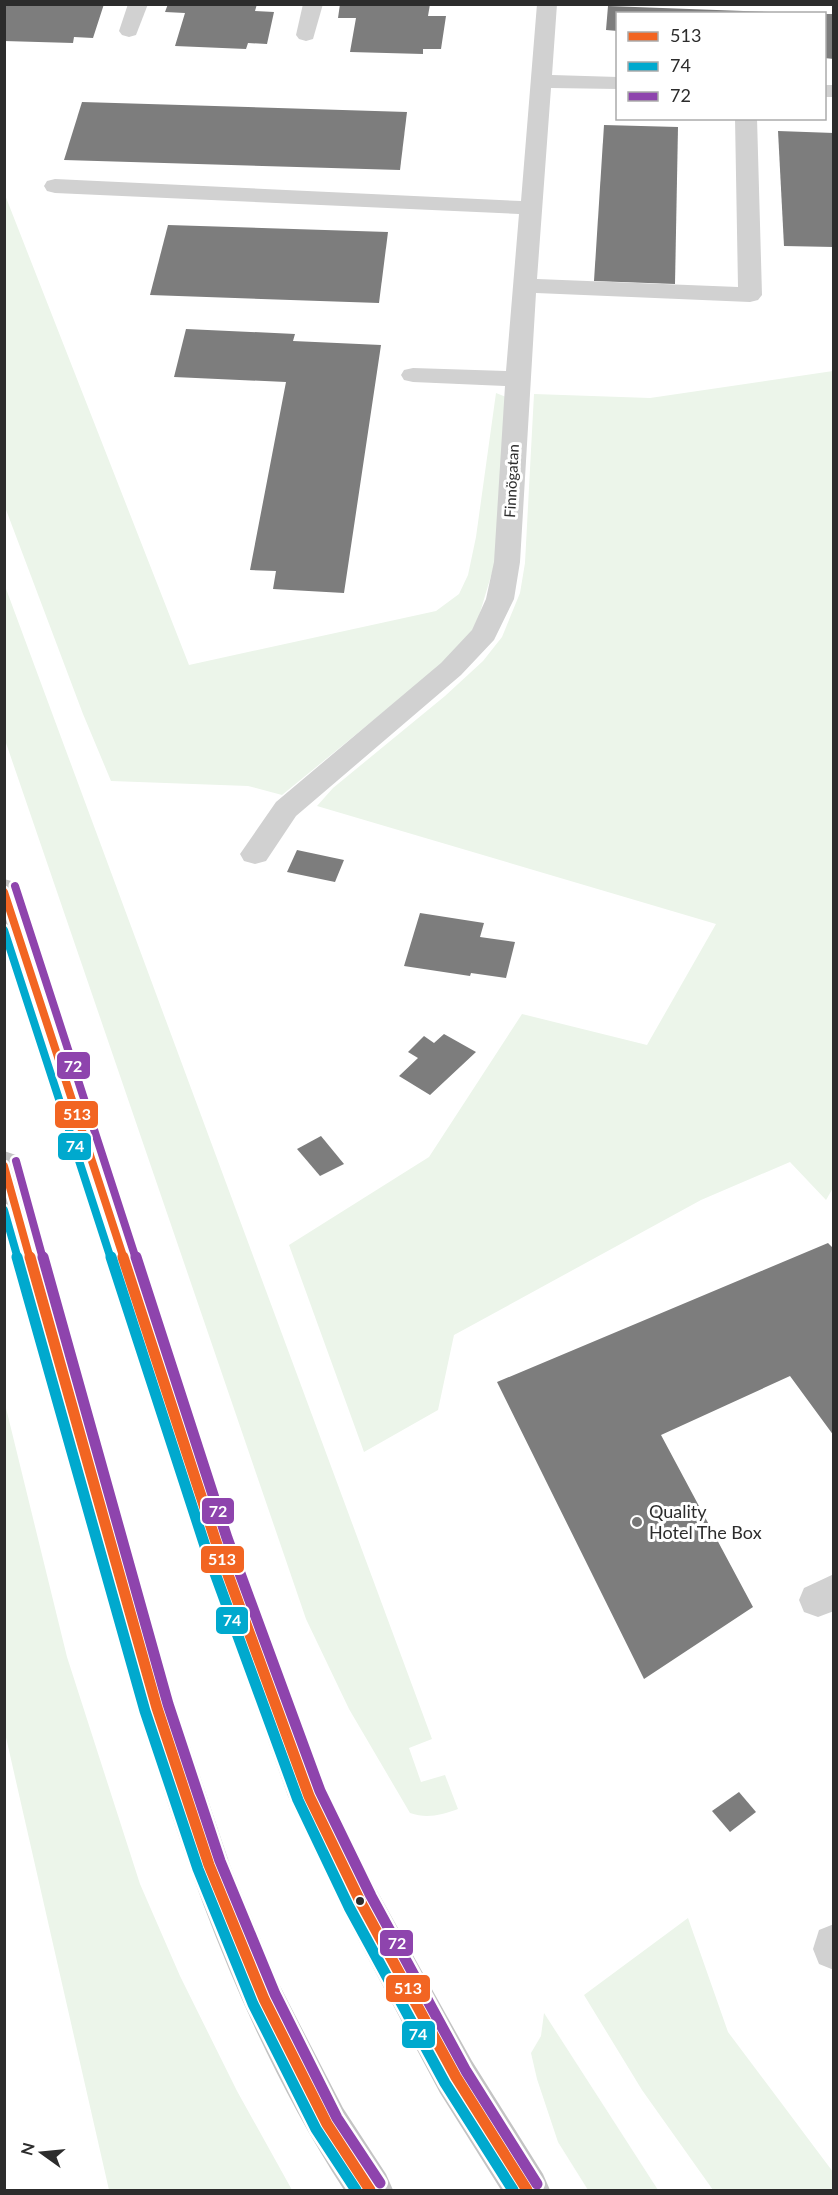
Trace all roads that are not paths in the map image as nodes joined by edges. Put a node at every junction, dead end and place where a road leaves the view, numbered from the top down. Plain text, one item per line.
1 (138, 4) edge
2 (313, 4) edge
3 (548, 4) edge
4 (129, 31) dead end
5 (306, 35) dead end
6 (542, 81) junction
7 (616, 83) edge
8 (746, 120) edge
9 (55, 186) dead end
10 (532, 208) junction
11 (526, 286) junction
12 (413, 375) dead end
13 (518, 379) junction
14 (255, 854) dead end
15 (4, 890) edge
16 (4, 1164) edge
17 (370, 2190) edge
18 (527, 2190) edge

1 - 4 street
2 - 5 street
3 - 6 street, Finnögatan
6 - 7 street
6 - 10 street, Finnögatan
8 - 11 street
9 - 10 street
10 - 11 street, Finnögatan
11 - 13 street, Finnögatan
12 - 13 street
13 - 14 street, Finnögatan
15 - 18 main road
16 - 17 main road

